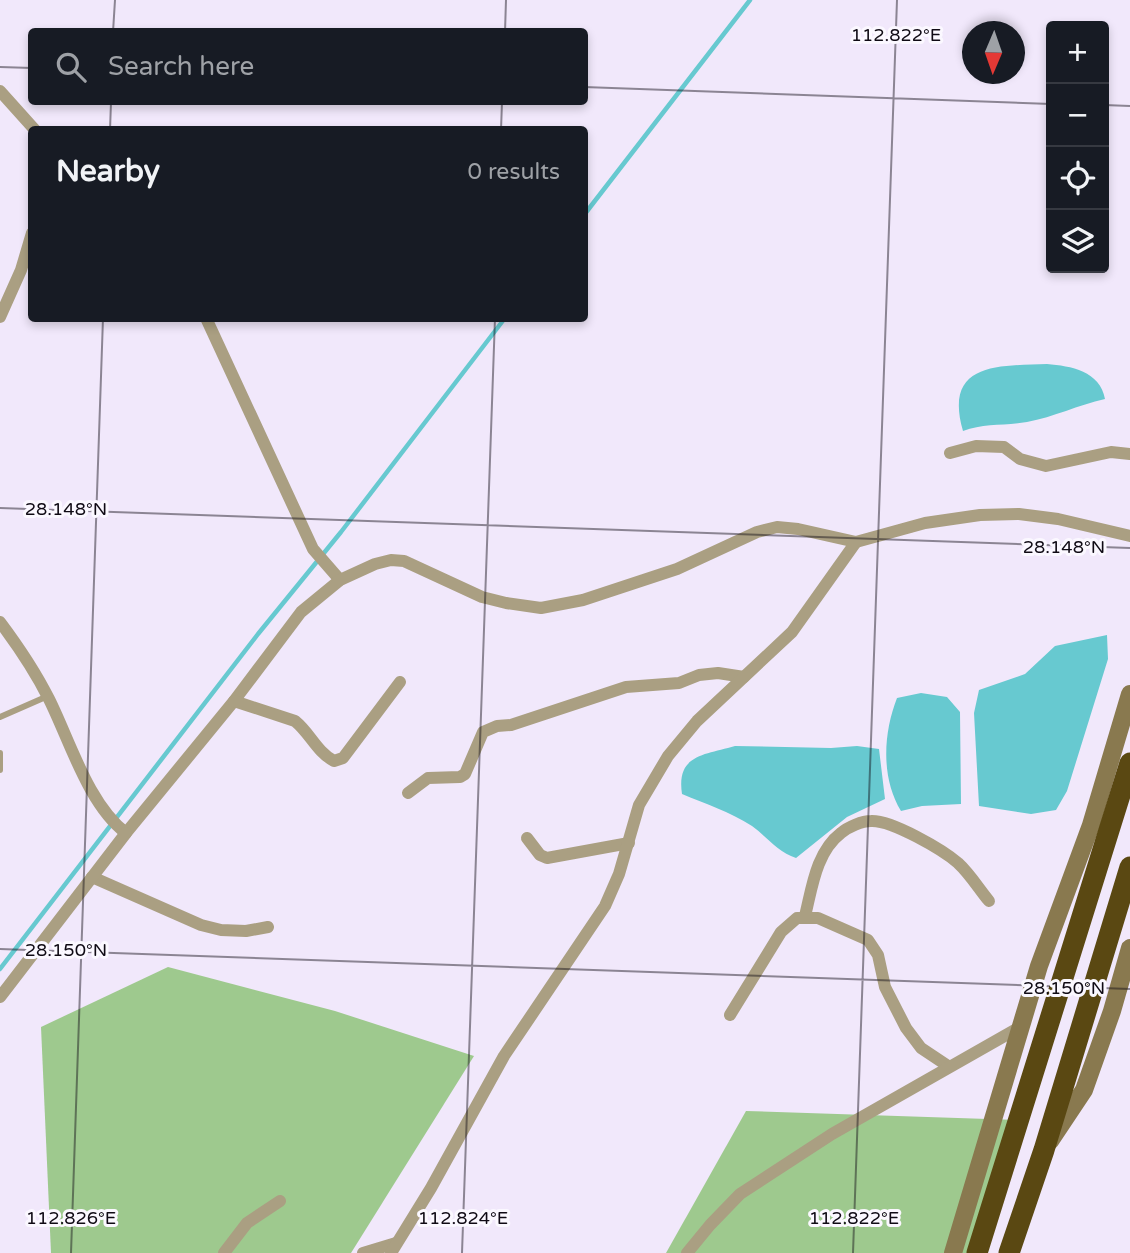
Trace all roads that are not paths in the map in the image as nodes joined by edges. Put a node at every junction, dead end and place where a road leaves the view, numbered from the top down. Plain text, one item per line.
1 (0, 91) edge
2 (31, 126) edge
3 (28, 246) edge
4 (0, 317) edge
5 (208, 322) edge
6 (950, 453) dead end
7 (1130, 454) edge
8 (1130, 536) edge
9 (856, 542) junction
10 (340, 580) junction
11 (0, 622) edge
12 (744, 677) junction
13 (400, 682) dead end
14 (1130, 694) edge
15 (48, 696) junction
16 (234, 701) junction
17 (0, 716) edge
18 (0, 753) edge
19 (1130, 763) edge
20 (0, 770) edge
21 (408, 793) dead end
22 (123, 831) junction
23 (527, 838) dead end
24 (629, 843) junction
25 (1130, 867) edge
26 (92, 877) junction
27 (989, 901) dead end
28 (805, 916) junction
29 (268, 927) dead end
30 (1130, 948) edge
31 (0, 998) edge
32 (730, 1015) dead end
33 (1021, 1026) junction
34 (948, 1066) junction
35 (1044, 1150) junction
36 (280, 1201) dead end
37 (393, 1248) edge
38 (223, 1253) edge
39 (363, 1253) edge
40 (687, 1253) edge
41 (953, 1253) edge
42 (977, 1253) edge
43 (1009, 1253) edge

1 - 2 street
3 - 4 street
5 - 10 street
6 - 7 street
8 - 9 street
9 - 10 street
9 - 12 street
10 - 16 street
11 - 15 street
12 - 21 street
12 - 24 street
13 - 16 street
14 - 33 street
15 - 17 lane
15 - 22 street
16 - 22 street
18 - 20 lane
19 - 42 highway
22 - 26 street
23 - 24 street
24 - 37 street
25 - 35 highway
26 - 29 street
26 - 31 street
27 - 28 street
28 - 32 street
28 - 34 street
30 - 35 street
33 - 34 street
33 - 41 street
34 - 40 street
35 - 43 highway
36 - 38 street
37 - 39 street

